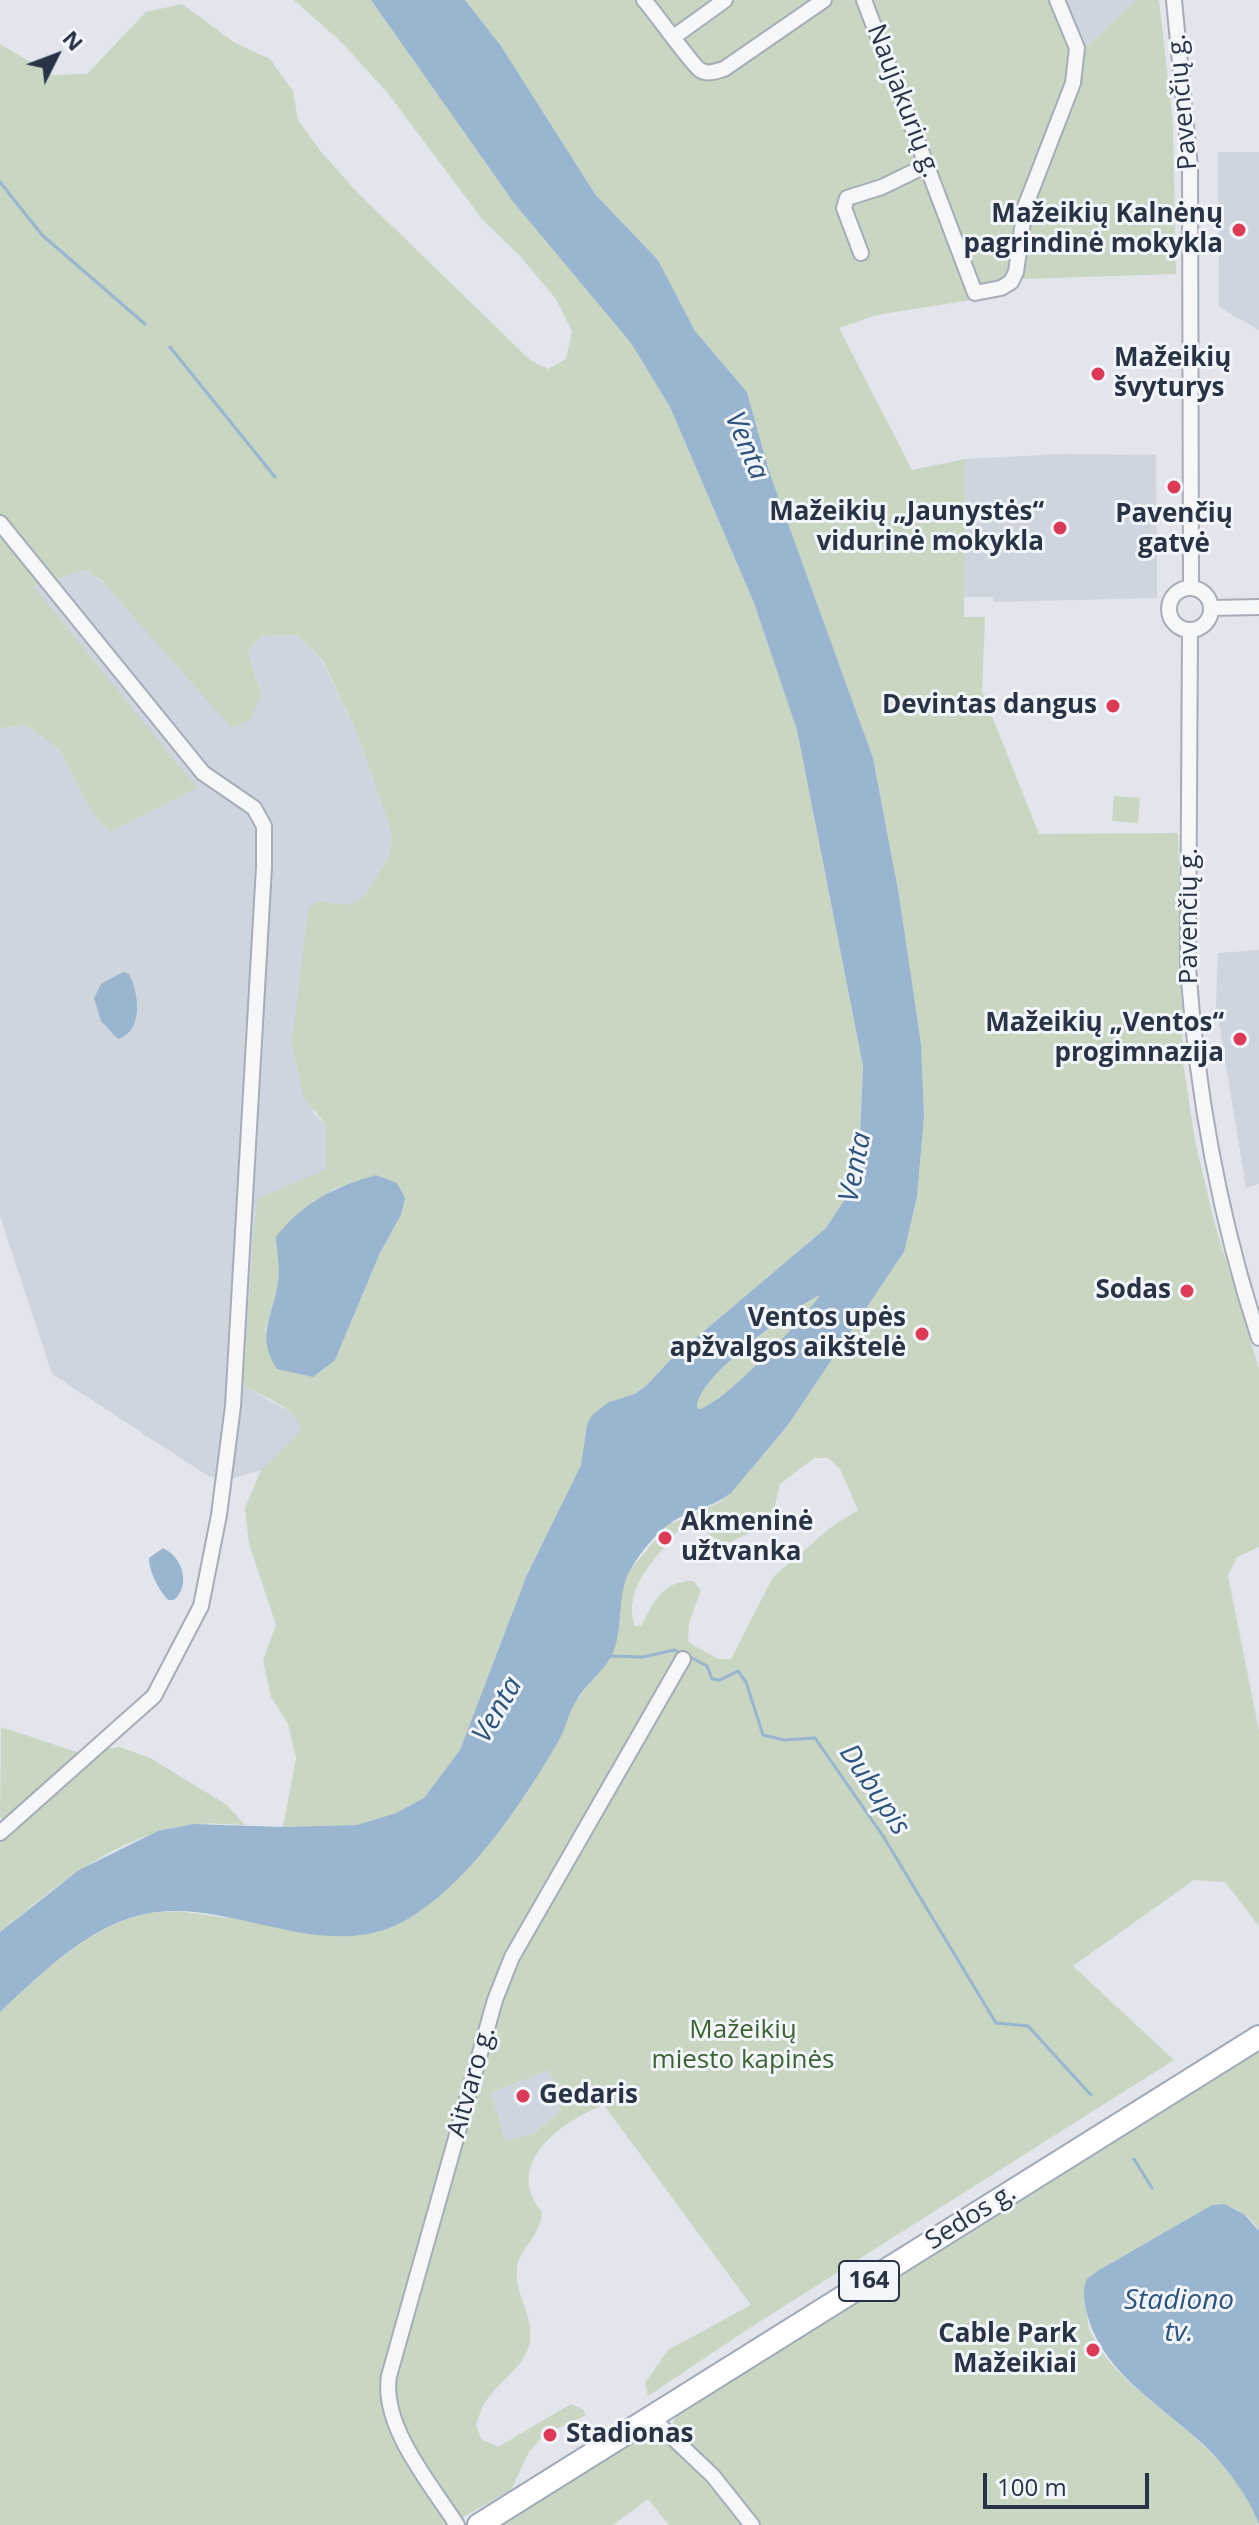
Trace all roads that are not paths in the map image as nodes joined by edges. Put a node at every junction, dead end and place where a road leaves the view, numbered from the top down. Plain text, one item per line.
1 (644, 0) edge
2 (725, 0) edge
3 (824, 0) edge
4 (864, 0) edge
5 (1057, 0) edge
6 (1174, 0) edge
7 (675, 36) junction
8 (927, 165) junction
9 (861, 253) dead end
10 (0, 523) edge
11 (1191, 588) junction
12 (1259, 607) edge
13 (1211, 608) junction
14 (1190, 630) junction
15 (1259, 1338) edge
16 (683, 1659) dead end
17 (0, 1833) edge
18 (1259, 2037) edge
19 (651, 2417) junction
20 (457, 2525) edge
21 (479, 2525) edge
22 (752, 2525) edge

1 - 7 street
2 - 7 street
3 - 7 street
4 - 8 street, Naujakurių g.
5 - 8 street, Naujakurių g.
6 - 11 street, Pavenčių g.
8 - 9 street
10 - 17 street
11 - 13 street
11 - 14 street
12 - 13 street
13 - 14 street
14 - 15 street, Pavenčių g.
16 - 20 street, Aitvaro g.
18 - 19 main road, Sedos g. / 164
19 - 21 main road, Sedos g. / 164
19 - 22 street

